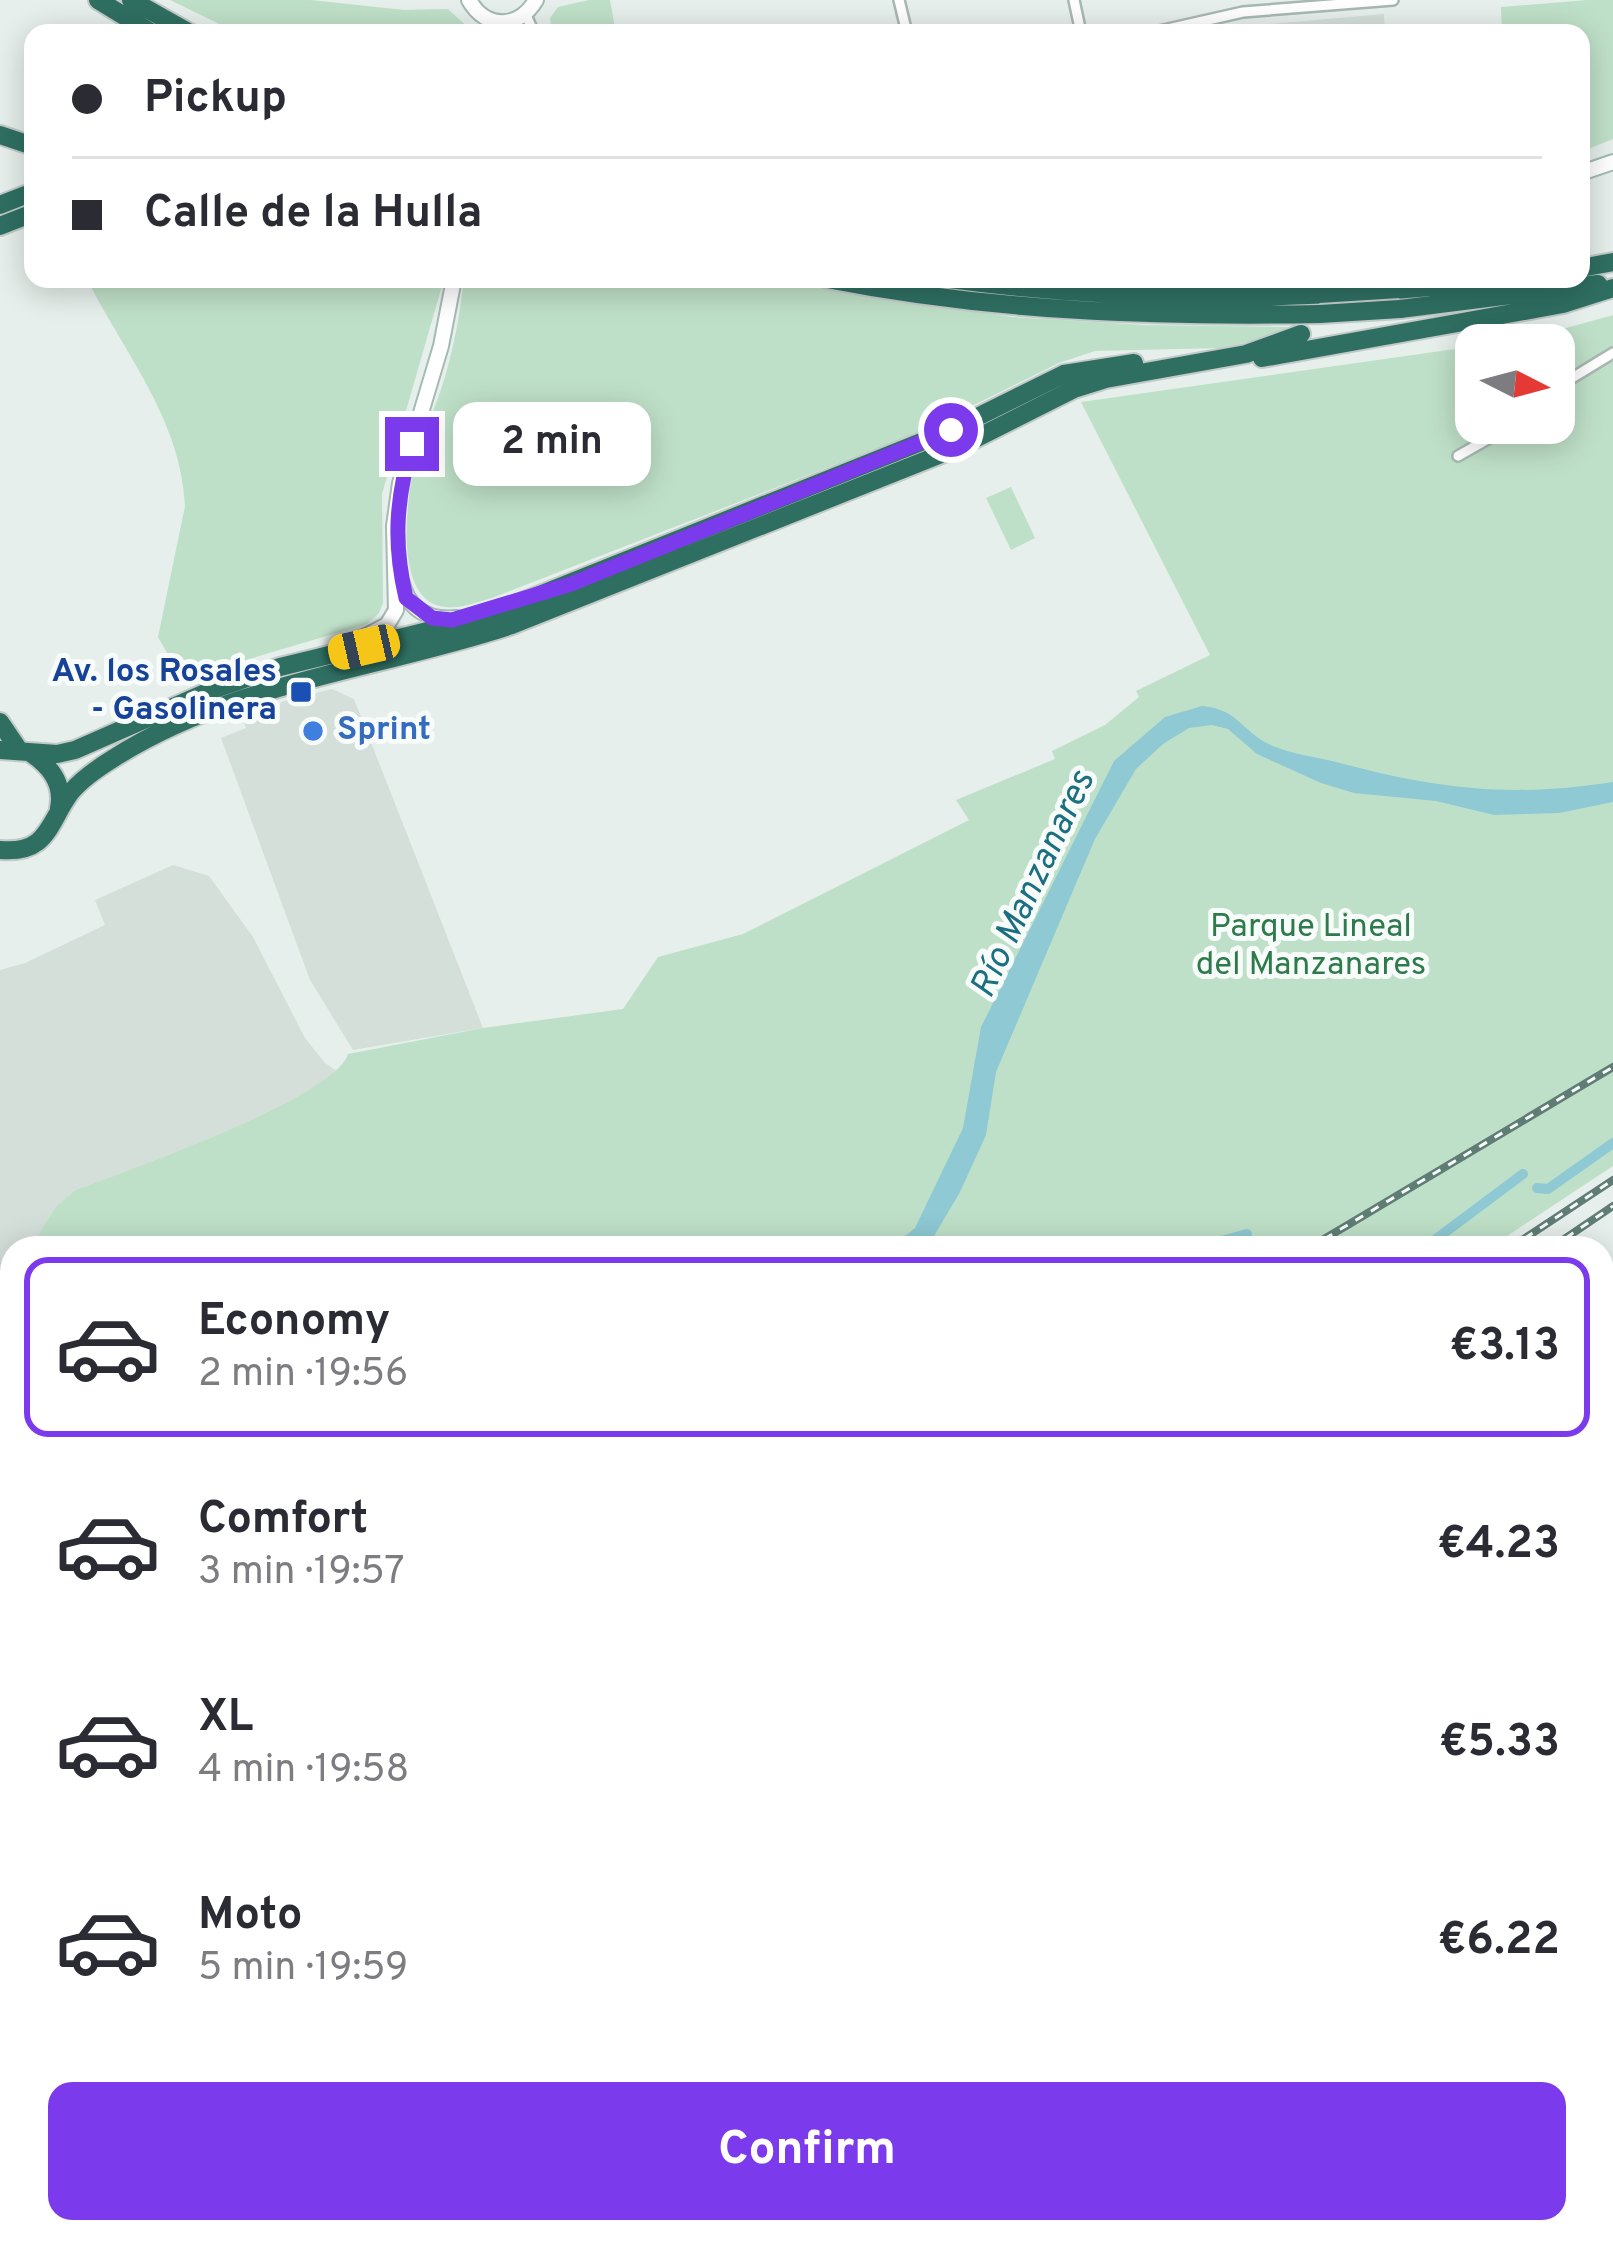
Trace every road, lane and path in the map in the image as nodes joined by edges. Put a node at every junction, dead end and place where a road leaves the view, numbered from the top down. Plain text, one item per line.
1 (98, 0) edge
2 (131, 0) edge
3 (536, 0) edge
4 (1393, 0) edge
5 (471, 4) edge
6 (1242, 6) edge
7 (526, 15) junction
8 (510, 22) junction
9 (137, 24) edge
10 (174, 24) edge
11 (508, 24) edge
12 (530, 24) edge
13 (1181, 24) edge
14 (1613, 285) edge
15 (452, 288) edge
16 (892, 288) edge
17 (1041, 288) edge
18 (1408, 288) edge
19 (1586, 288) edge
20 (1301, 334) dead end
21 (1613, 352) edge
22 (1199, 362) junction
23 (1575, 376) edge
24 (1074, 389) junction
25 (1479, 444) edge
26 (1458, 456) dead end
27 (396, 556) junction
28 (571, 584) junction
29 (280, 667) junction
30 (0, 722) edge
31 (17, 751) edge
32 (55, 824) junction
33 (1, 850) edge

1 - 9 highway
2 - 10 highway
3 - 7 street
4 - 6 street
5 - 8 street
6 - 13 street
7 - 8 street
7 - 12 street
8 - 11 street
14 - 24 highway
15 - 27 street
16 - 19 highway, bridge
17 - 18 highway
20 - 22 highway
21 - 23 street
22 - 24 highway
22 - 28 highway
24 - 32 highway
25 - 26 street
27 - 28 street
27 - 29 street
28 - 29 highway
29 - 31 highway
30 - 31 highway
31 - 32 highway
32 - 33 highway

